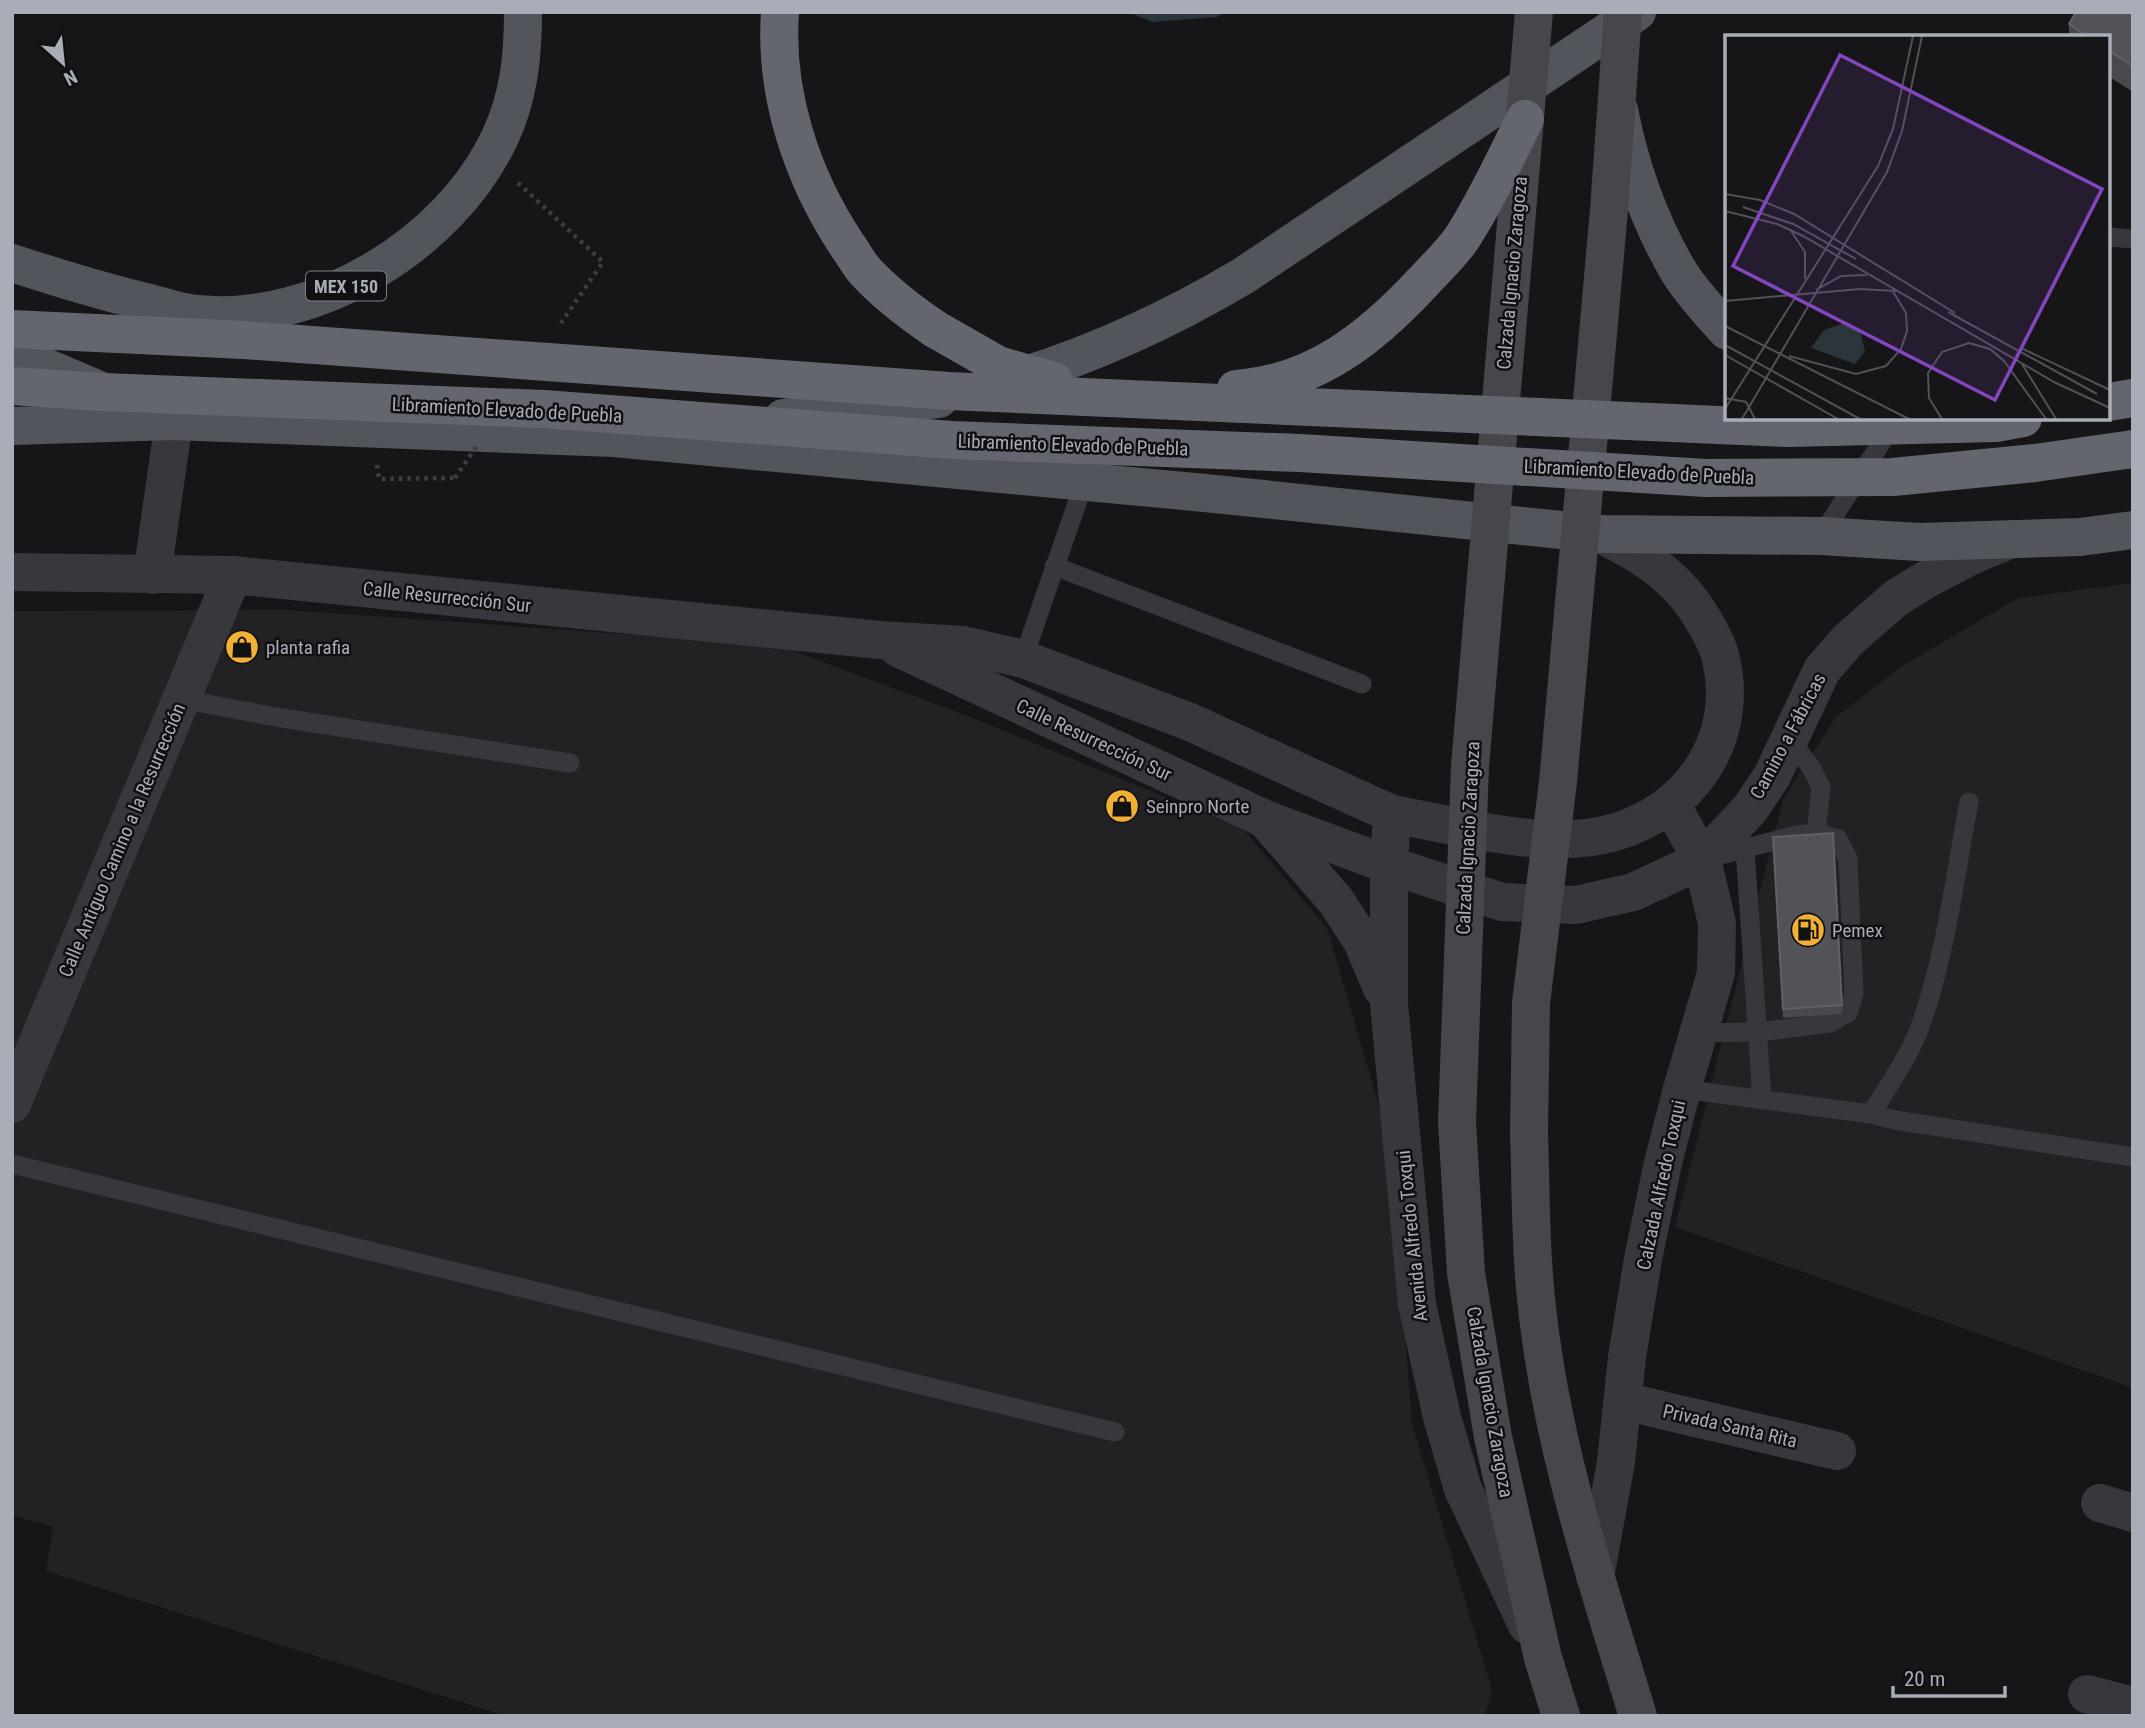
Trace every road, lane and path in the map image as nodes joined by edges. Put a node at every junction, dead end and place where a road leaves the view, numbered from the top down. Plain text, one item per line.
1 (523, 12) edge
2 (780, 12) edge
3 (1534, 12) edge
4 (1623, 12) edge
5 (1637, 12) edge
6 (1616, 96) junction
7 (1525, 119) junction
8 (490, 156) junction
9 (2110, 237) edge
10 (2133, 239) edge
11 (12, 263) edge
12 (558, 327) dead end
13 (12, 329) edge
14 (1725, 329) edge
15 (12, 353) edge
16 (12, 386) edge
17 (2133, 388) edge
18 (2110, 394) edge
19 (2133, 398) edge
20 (2110, 402) edge
21 (1896, 420) edge
22 (2012, 420) edge
23 (174, 421) junction
24 (12, 426) edge
25 (614, 438) junction
26 (2133, 449) edge
27 (455, 478) dead end
28 (379, 479) dead end
29 (1084, 482) junction
30 (2133, 530) edge
31 (1600, 534) junction
32 (1821, 536) junction
33 (2015, 537) junction
34 (1054, 566) junction
35 (12, 572) edge
36 (152, 575) junction
37 (233, 575) junction
38 (880, 640) junction
39 (1023, 659) junction
40 (1362, 684) dead end
41 (181, 699) junction
42 (1791, 740) junction
43 (570, 763) dead end
44 (1969, 802) dead end
45 (1671, 803) junction
46 (1392, 814) junction
47 (1265, 819) junction
48 (1816, 833) junction
49 (1745, 849) junction
50 (1702, 860) junction
51 (1389, 865) junction
52 (1389, 1004) junction
53 (1759, 1032) junction
54 (1697, 1033) junction
55 (1682, 1089) junction
56 (1762, 1100) junction
57 (12, 1104) edge
58 (1871, 1114) junction
59 (2133, 1157) edge
60 (12, 1164) edge
61 (1622, 1401) junction
62 (1115, 1432) dead end
63 (1837, 1451) dead end
64 (1595, 1577) junction
65 (1543, 1658) junction
66 (2087, 1694) dead end
67 (2133, 1706) edge
68 (1561, 1716) edge
69 (1638, 1716) edge

1 - 8 main road, MEX 150
2 - 7 highway, bridge
3 - 7 main road, Calzada Ignacio Zaragoza, bridge
4 - 6 main road, bridge
5 - 25 main road
6 - 14 main road, bridge
6 - 64 main road, bridge
7 - 65 main road, Calzada Ignacio Zaragoza, bridge
8 - 11 main road, MEX 150
8 - 12 path
9 - 10 lane
13 - 22 highway, bridge
15 - 23 main road
16 - 26 highway, Libramiento Elevado de Puebla, bridge
17 - 18 main road
19 - 20 highway
21 - 32 lane
23 - 24 main road
23 - 25 main road
23 - 36 street
25 - 29 main road
27 - 28 path
29 - 31 main road
29 - 34 lane
30 - 33 main road
31 - 32 main road
31 - 45 street
32 - 33 main road
33 - 42 street, Camino a Fábricas
34 - 39 lane
34 - 40 lane
35 - 36 street, Calle Resurrección Sur
36 - 37 street, Calle Resurrección Sur
37 - 38 street, Calle Resurrección Sur
37 - 41 street, Calle Antiguo Camino a la Resurrección
38 - 39 street, Calle Resurrección Sur
38 - 47 street, Calle Resurrección Sur
39 - 46 street, Calle Resurrección Sur
41 - 43 lane
41 - 57 street, Calle Antiguo Camino a la Resurrección
42 - 48 lane
42 - 50 street, Camino a Fábricas
44 - 58 lane
45 - 46 street
45 - 50 street, Calzada Alfredo Toxqui
46 - 51 street, Avenida Alfredo Toxqui
47 - 51 street, Calle Resurrección Sur
47 - 52 street
48 - 49 lane
48 - 53 lane
49 - 50 lane
49 - 53 lane
50 - 51 street, Camino a Fábricas
50 - 54 street, Calzada Alfredo Toxqui
51 - 52 street, Avenida Alfredo Toxqui
52 - 65 street, Avenida Alfredo Toxqui
53 - 54 lane
53 - 56 lane
54 - 55 street, Calzada Alfredo Toxqui
55 - 56 lane
55 - 61 street, Calzada Alfredo Toxqui
56 - 58 lane
58 - 59 lane
60 - 62 lane
61 - 63 street, Privada Santa Rita
61 - 64 street, Calzada Alfredo Toxqui
64 - 69 main road
65 - 68 main road, Avenida Alfredo Toxqui
66 - 67 street

